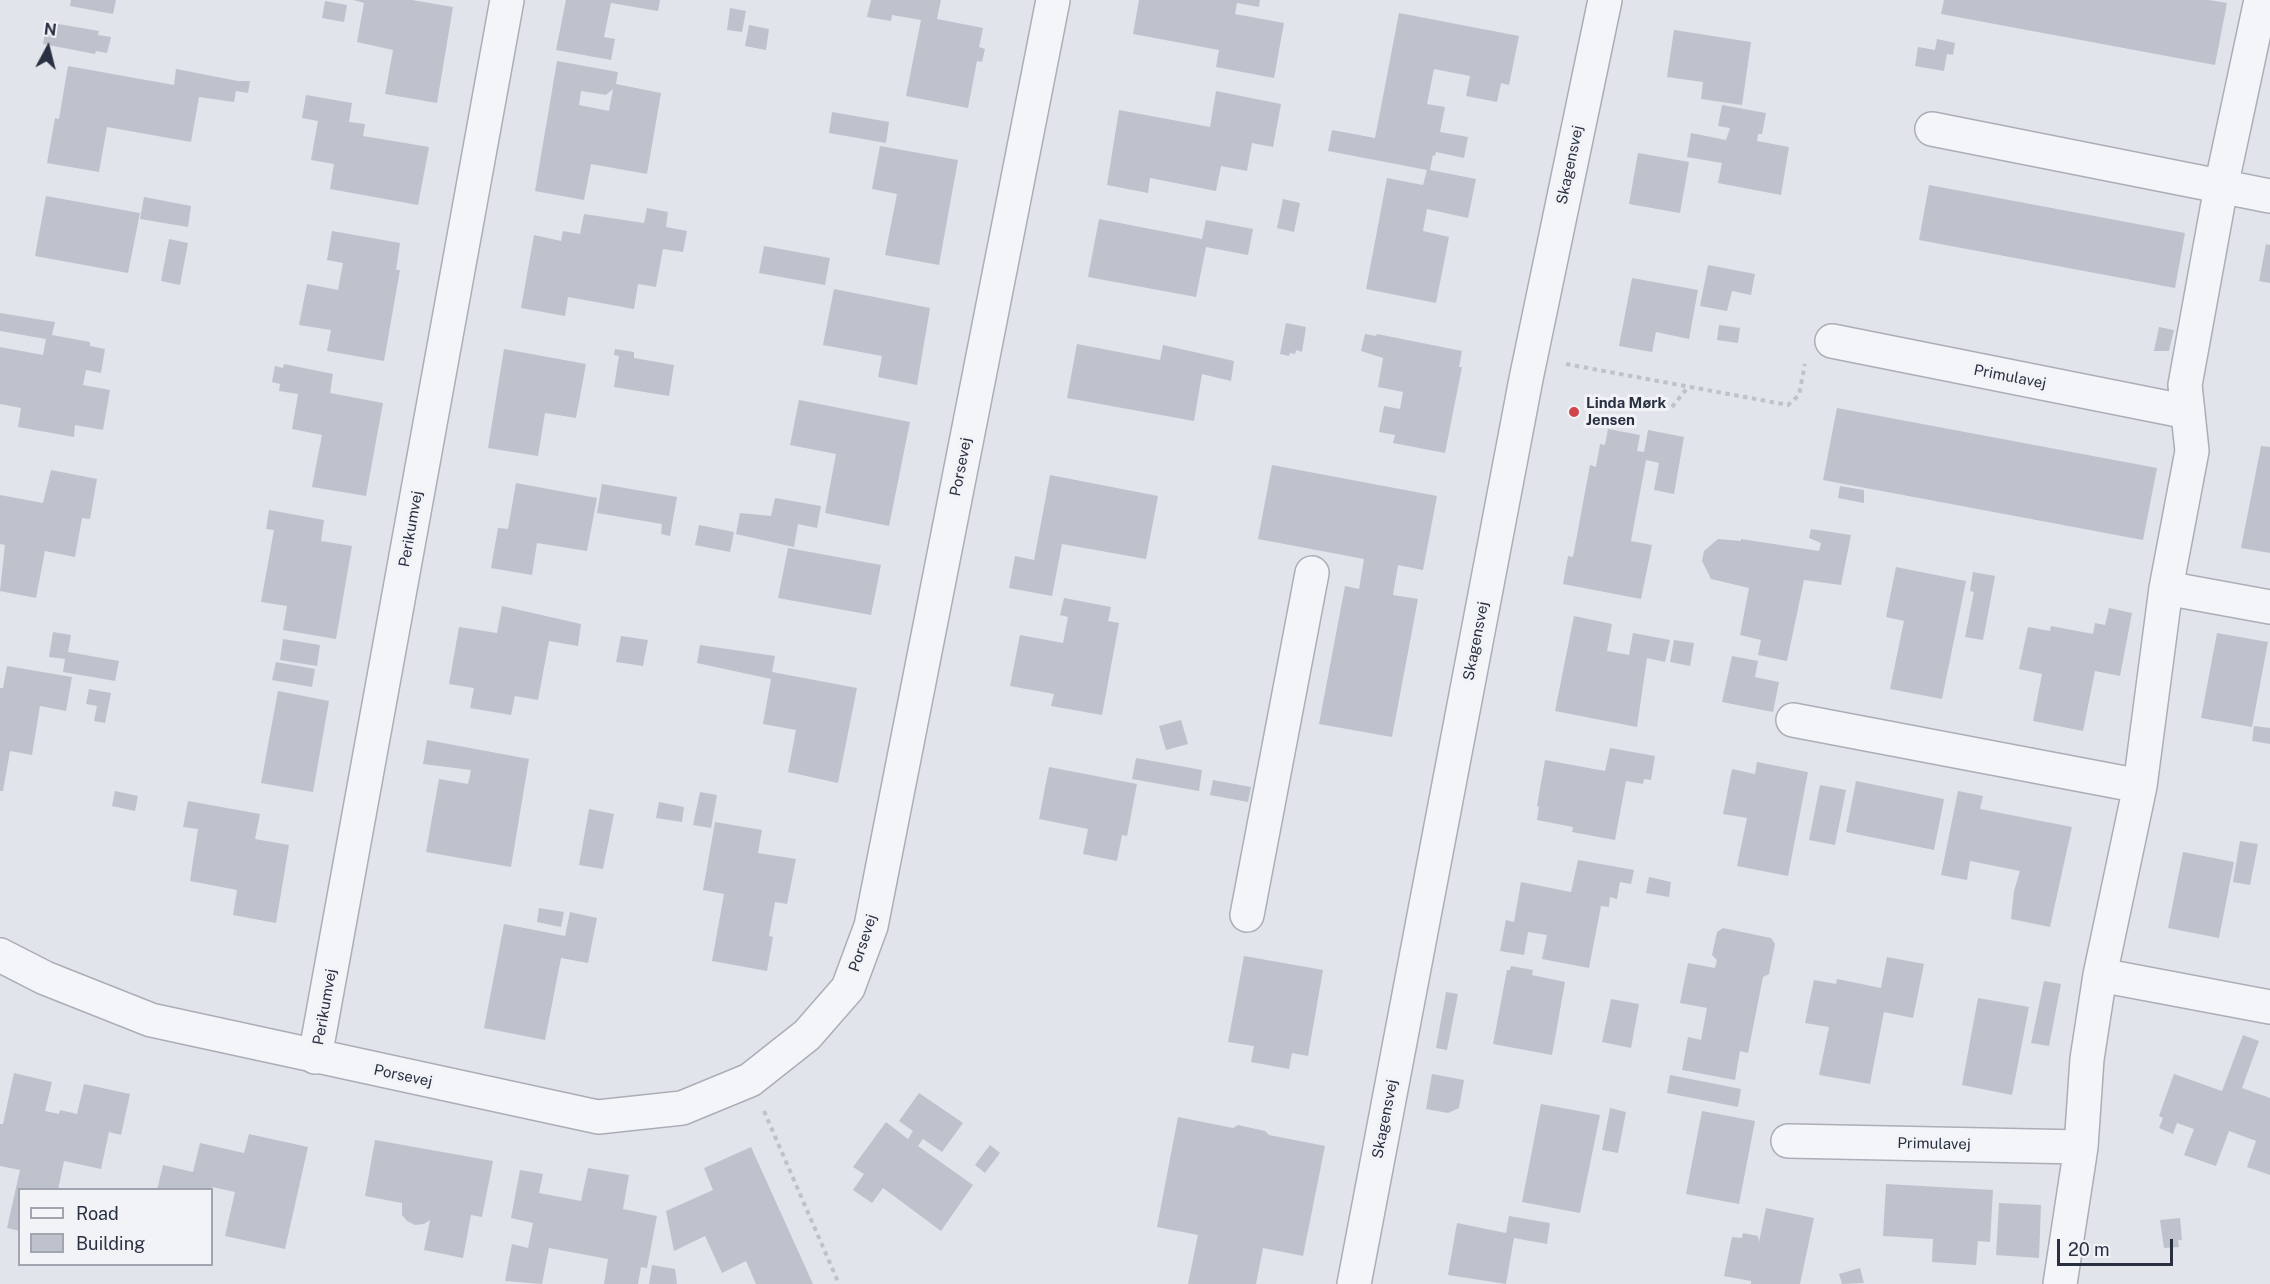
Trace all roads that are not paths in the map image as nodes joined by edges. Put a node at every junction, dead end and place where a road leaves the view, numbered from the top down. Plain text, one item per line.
1 (507, 0) edge
2 (1053, 0) edge
3 (1605, 0) edge
4 (2261, 0) edge
5 (1932, 129) dead end
6 (2221, 187) junction
7 (2270, 196) edge
8 (1832, 341) dead end
9 (2187, 412) junction
10 (1312, 573) dead end
11 (2166, 588) junction
12 (2270, 607) edge
13 (1793, 720) dead end
14 (2139, 786) junction
15 (1247, 915) dead end
16 (0, 955) edge
17 (2100, 975) junction
18 (2270, 1007) edge
19 (315, 1057) junction
20 (1788, 1141) dead end
21 (2081, 1147) junction
22 (1354, 1284) edge
23 (2060, 1284) edge

1 - 19 street, Perikumvej
2 - 19 street, Porsevej
3 - 22 street, Skagensvej
4 - 6 street
5 - 6 street
6 - 7 street
6 - 9 street
8 - 9 street, Primulavej
9 - 11 street
10 - 15 street
11 - 12 street
11 - 14 street
13 - 14 street
14 - 17 street
16 - 19 street, Porsevej
17 - 18 street
17 - 21 street
20 - 21 street, Primulavej
21 - 23 street

